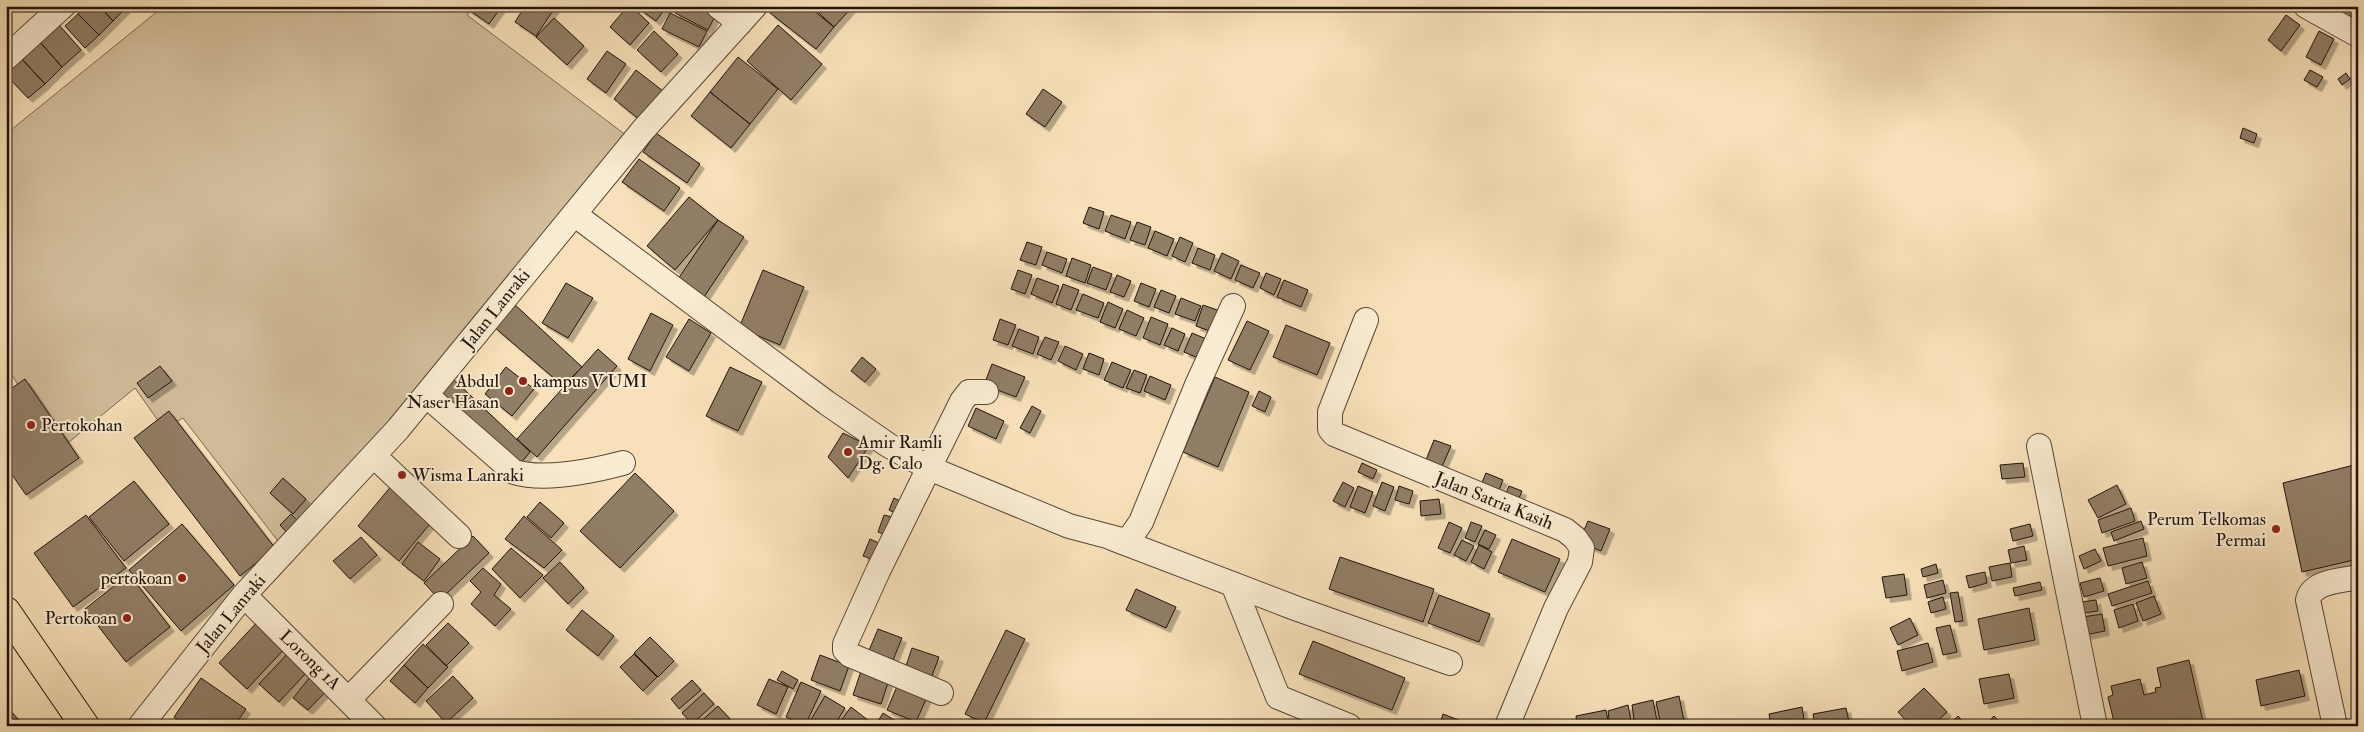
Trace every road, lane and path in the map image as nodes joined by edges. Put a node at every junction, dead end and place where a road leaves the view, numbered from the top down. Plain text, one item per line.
1 (64, 6) edge
2 (718, 6) edge
3 (2306, 6) edge
4 (748, 15) edge
5 (2358, 35) edge
6 (6, 58) edge
7 (574, 214) junction
8 (1233, 306) dead end
9 (1366, 320) dead end
10 (986, 392) dead end
11 (426, 395) junction
12 (2039, 446) dead end
13 (374, 456) junction
14 (623, 463) dead end
15 (929, 468) junction
16 (459, 536) dead end
17 (1112, 538) junction
18 (2358, 577) edge
19 (1233, 584) junction
20 (244, 595) junction
21 (441, 604) dead end
22 (6, 611) edge
23 (6, 641) edge
24 (1450, 663) dead end
25 (941, 693) dead end
26 (349, 699) junction
27 (66, 726) edge
28 (85, 726) edge
29 (140, 726) edge
30 (374, 726) edge
31 (1349, 726) edge
32 (1507, 726) edge
33 (2095, 726) edge
34 (2335, 726) edge

1 - 6 street
2 - 4 street
3 - 5 street
4 - 7 street, Jalan Lanraki
7 - 11 street, Jalan Lanraki
7 - 15 street
8 - 17 street
9 - 32 street, Jalan Satria Kasih
10 - 15 street
11 - 13 street, Jalan Lanraki
11 - 14 street
12 - 33 street
13 - 16 street
13 - 20 street, Jalan Lanraki
15 - 17 street
15 - 25 street
17 - 19 street
18 - 34 street
19 - 24 street
19 - 31 street
20 - 26 street, Lorong 1A
20 - 29 street, Jalan Lanraki
21 - 26 street
22 - 28 highway
23 - 27 highway
26 - 30 street, Lorong 1A

